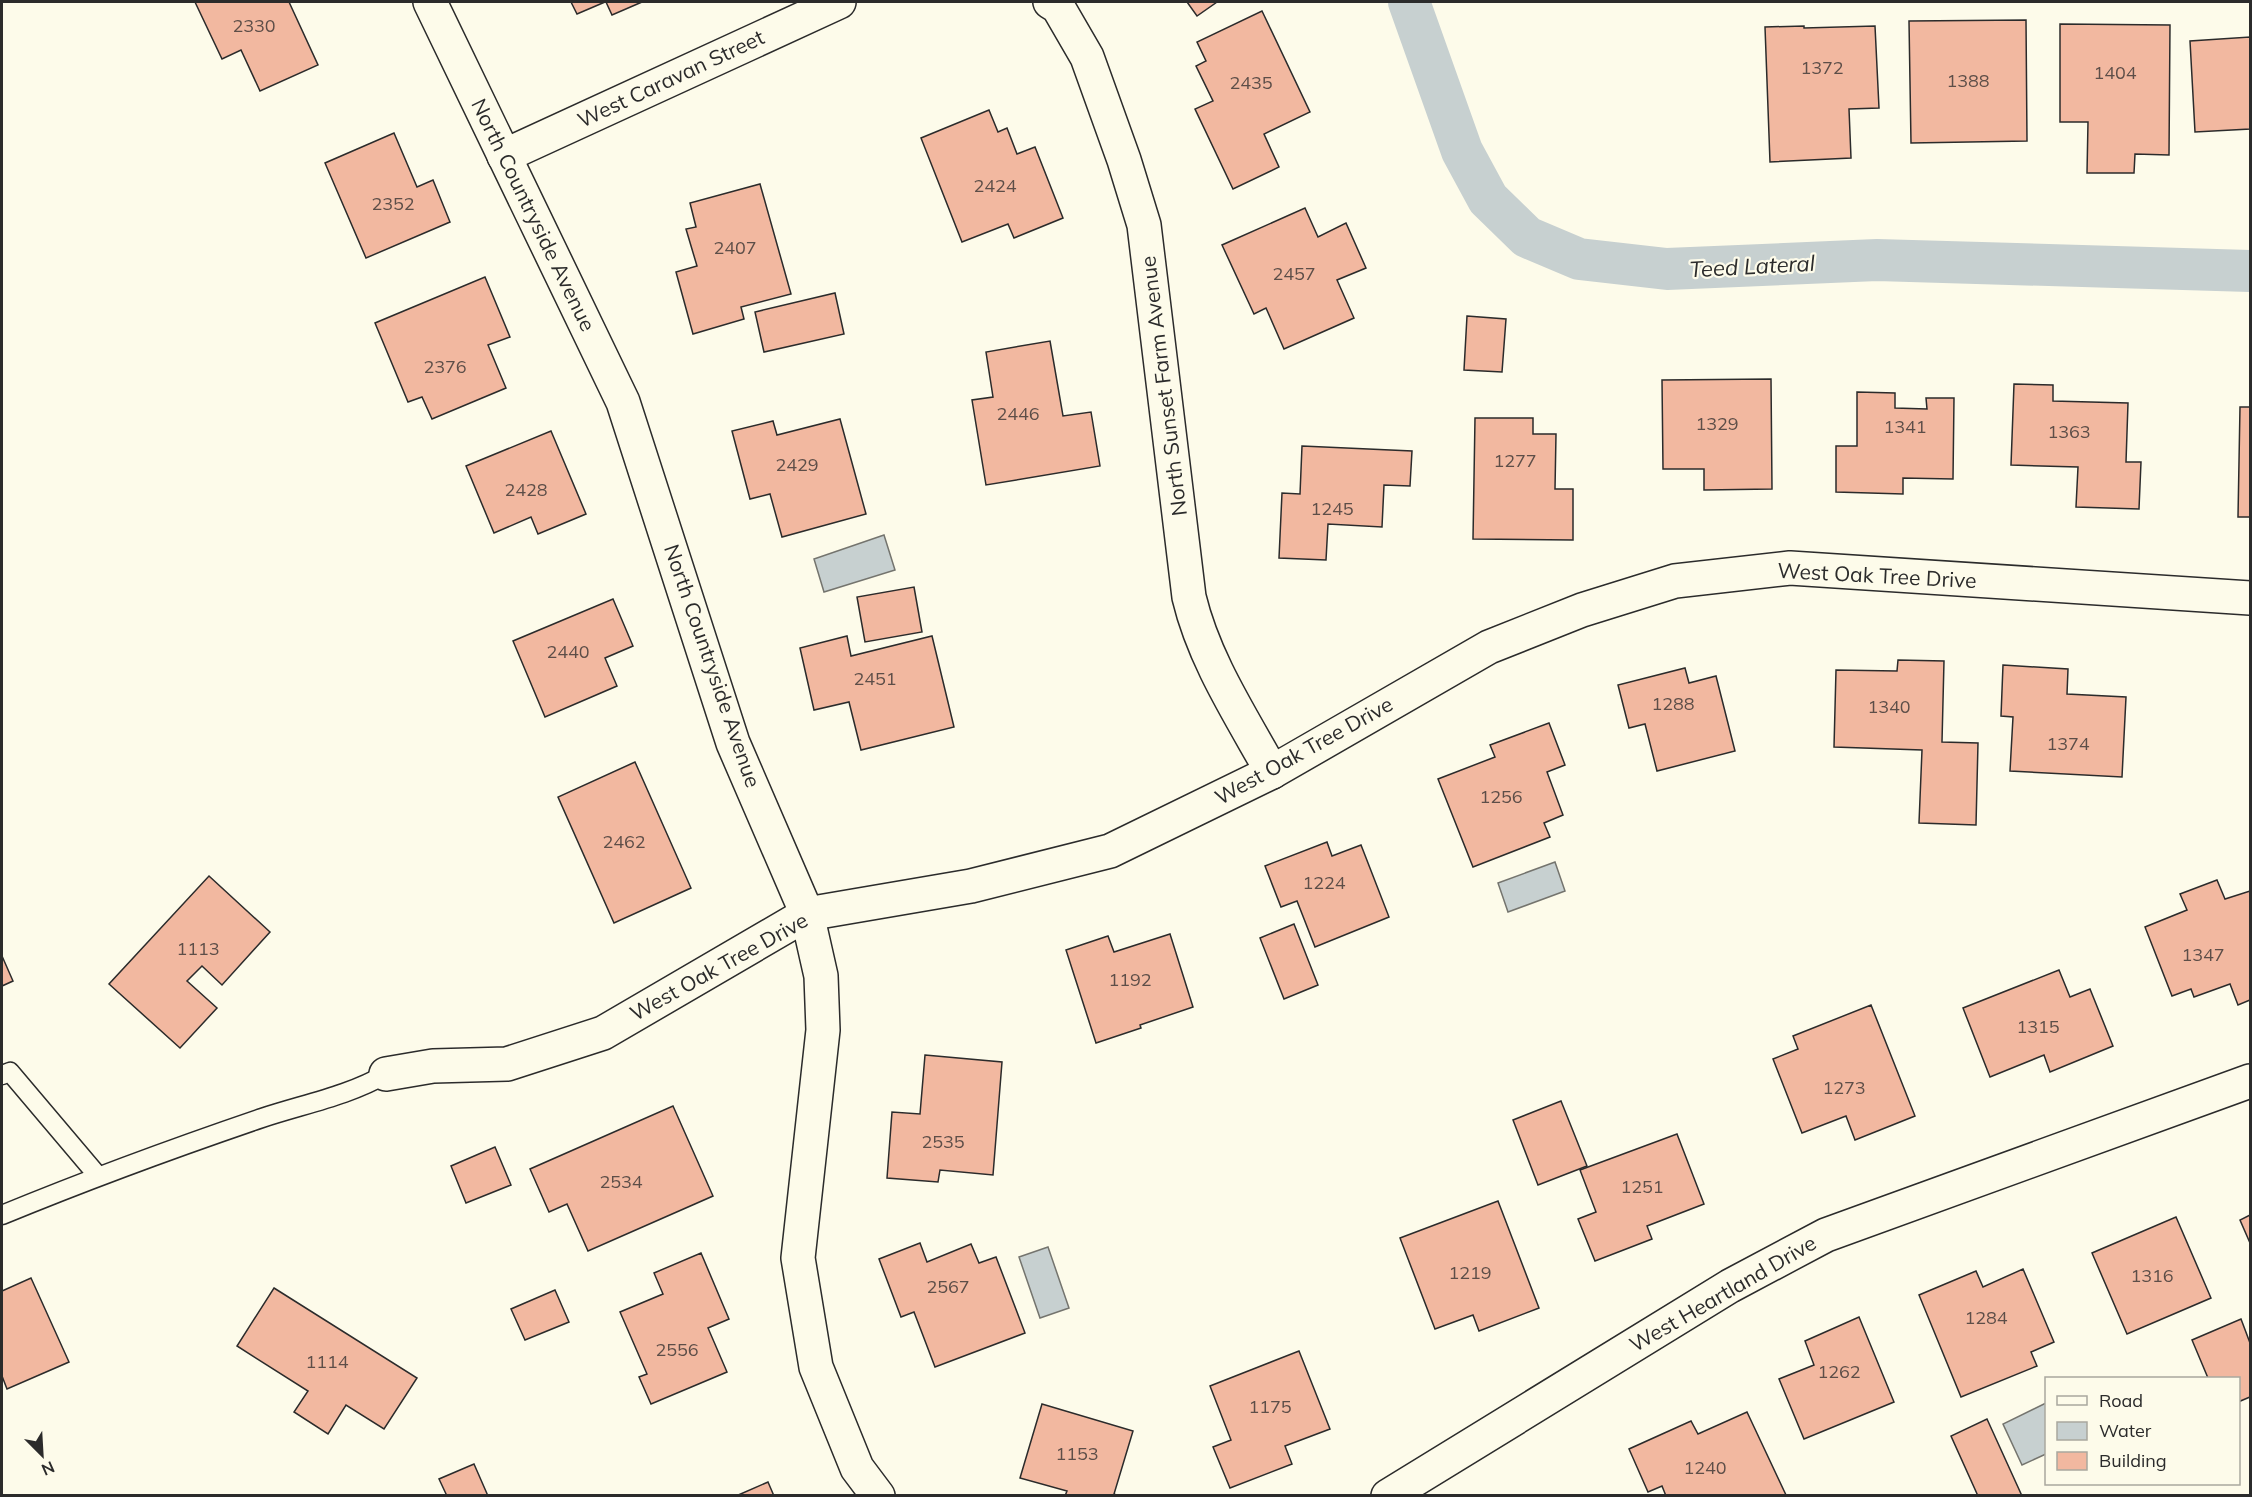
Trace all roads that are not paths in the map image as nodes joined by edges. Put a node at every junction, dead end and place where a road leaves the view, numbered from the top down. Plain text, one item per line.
1 (430, 2) edge
2 (839, 2) edge
3 (1050, 2) edge
4 (504, 156) junction
5 (2250, 598) edge
6 (1272, 772) junction
7 (807, 914) junction
8 (386, 1074) joint
9 (2, 1075) edge
10 (2250, 1081) edge
11 (98, 1176) junction
12 (2, 1215) edge
13 (878, 1496) edge
14 (1388, 1496) edge

1 - 4 street, North Countryside Avenue
2 - 4 street, West Caravan Street
3 - 6 street, North Sunset Farm Avenue
4 - 7 street, North Countryside Avenue
5 - 6 street, West Oak Tree Drive
6 - 7 street, West Oak Tree Drive
7 - 8 street, West Oak Tree Drive
7 - 13 street, North Countryside Avenue
8 - 11 lane
9 - 11 lane
10 - 14 street, West Heartland Drive
11 - 12 lane

